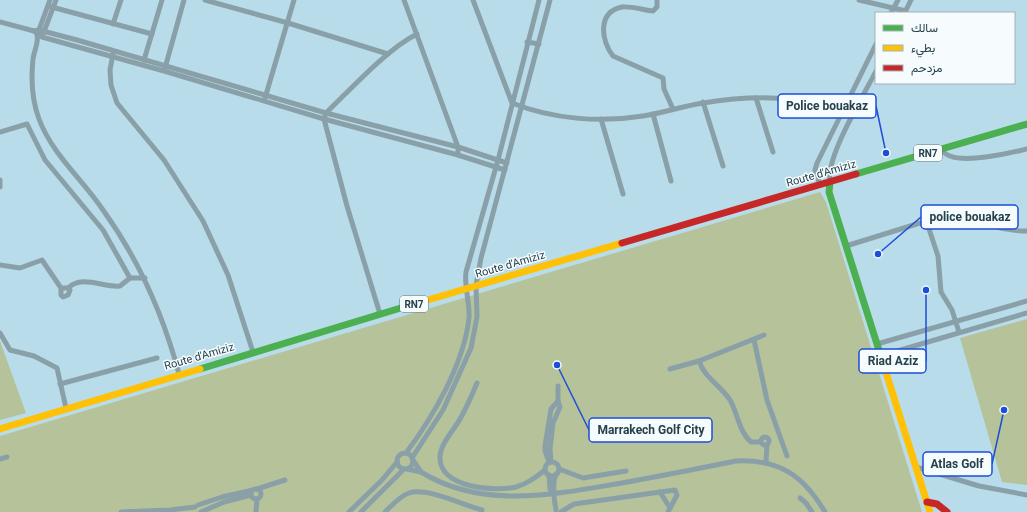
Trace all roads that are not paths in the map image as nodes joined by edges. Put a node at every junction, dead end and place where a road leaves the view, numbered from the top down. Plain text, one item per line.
1 (50, 0) edge
2 (56, 0) edge
3 (121, 0) edge
4 (162, 0) edge
5 (184, 0) edge
6 (205, 0) edge
7 (294, 0) edge
8 (404, 0) edge
9 (473, 0) edge
10 (539, 0) edge
11 (550, 0) edge
12 (657, 0) edge
13 (859, 0) edge
14 (898, 0) edge
15 (911, 0) edge
16 (48, 6) junction
17 (54, 8) junction
18 (893, 10) edge
19 (905, 12) edge
20 (0, 22) edge
21 (288, 23) junction
22 (113, 24) junction
23 (39, 34) junction
24 (152, 34) junction
25 (417, 34) junction
26 (527, 42) junction
27 (539, 44) junction
28 (875, 46) edge
29 (113, 54) junction
30 (388, 54) junction
31 (144, 60) junction
32 (165, 68) junction
33 (875, 73) edge
34 (266, 95) junction
35 (756, 98) junction
36 (264, 101) junction
37 (704, 102) junction
38 (512, 103) junction
39 (522, 107) junction
40 (844, 108) junction
41 (673, 109) junction
42 (326, 113) junction
43 (653, 114) junction
44 (601, 119) junction
45 (324, 120) junction
46 (1027, 124) edge
47 (0, 132) edge
48 (458, 147) junction
49 (1027, 149) edge
50 (940, 150) junction
51 (773, 152) dead end
52 (458, 155) junction
53 (498, 160) junction
54 (507, 163) junction
55 (723, 166) dead end
56 (496, 168) junction
57 (505, 170) junction
58 (0, 180) edge
59 (671, 180) dead end
60 (830, 182) junction
61 (820, 185) junction
62 (0, 187) edge
63 (829, 192) junction
64 (623, 194) dead end
65 (925, 224) junction
66 (1027, 231) edge
67 (846, 246) junction
68 (0, 265) edge
69 (130, 278) junction
70 (145, 278) junction
71 (476, 286) junction
72 (61, 288) junction
73 (68, 288) junction
74 (467, 288) junction
75 (1027, 300) edge
76 (1027, 312) edge
77 (380, 314) junction
78 (955, 322) junction
79 (959, 332) junction
80 (0, 333) edge
81 (764, 335) dead end
82 (754, 340) junction
83 (877, 344) junction
84 (253, 352) junction
85 (880, 356) junction
86 (157, 358) dead end
87 (699, 361) junction
88 (670, 369) dead end
89 (179, 374) junction
90 (477, 383) dead end
91 (60, 384) junction
92 (558, 386) dead end
93 (66, 408) junction
94 (0, 429) edge
95 (779, 436) junction
96 (764, 443) junction
97 (406, 453) junction
98 (787, 456) dead end
99 (7, 457) dead end
100 (0, 459) edge
101 (412, 459) junction
102 (397, 462) junction
103 (550, 462) junction
104 (766, 462) junction
105 (916, 467) junction
106 (405, 469) junction
107 (545, 470) junction
108 (626, 471) dead end
109 (421, 472) junction
110 (558, 472) junction
111 (550, 475) junction
112 (285, 480) dead end
113 (254, 492) junction
114 (660, 492) junction
115 (554, 494) junction
116 (1027, 495) edge
117 (800, 498) dead end
118 (257, 499) junction
119 (927, 502) junction
120 (196, 508) edge
121 (482, 510) dead end
122 (669, 510) edge
123 (558, 511) edge
124 (121, 512) edge
125 (146, 512) edge
126 (201, 512) edge
127 (256, 512) edge
128 (349, 512) edge
129 (360, 512) edge
130 (385, 512) edge
131 (812, 512) edge
132 (824, 512) edge
133 (930, 512) edge
134 (947, 512) edge

1 - 16 street
2 - 17 street
3 - 22 street
4 - 24 street
5 - 32 street
6 - 21 street
7 - 21 street
8 - 25 street
9 - 38 street
10 - 26 street
11 - 27 street
12 - 41 street
13 - 18 street
14 - 18 street
15 - 19 street
16 - 17 street
16 - 23 street
17 - 22 street
17 - 23 street
18 - 19 street
20 - 23 street
21 - 30 street
21 - 34 street
22 - 24 street
23 - 29 street
23 - 70 street
24 - 31 street
25 - 30 street
25 - 48 street
26 - 27 street
26 - 38 street
27 - 39 street
28 - 40 street
29 - 31 street
29 - 32 street
29 - 84 street
30 - 42 street
31 - 32 street
32 - 34 street
32 - 36 street
33 - 60 street
34 - 36 street
34 - 42 street
35 - 37 street
35 - 40 street
35 - 51 street
36 - 45 street
37 - 41 street
37 - 55 street
38 - 39 street
38 - 53 street
39 - 44 street
39 - 54 street
40 - 61 street
41 - 43 street
42 - 45 street
42 - 48 street
43 - 44 street
43 - 59 street
44 - 64 street
45 - 52 street
45 - 77 street
46 - 50 main road, Route d'Amiziz / RN7
47 - 69 street
48 - 52 street
48 - 53 street
49 - 50 street
50 - 60 main road, Route d'Amiziz / RN7
52 - 56 street
53 - 54 street
53 - 56 street
54 - 57 street
56 - 57 street
56 - 74 street
57 - 71 street
58 - 62 street
60 - 61 main road, Route d'Amiziz / RN7
60 - 63 main road
61 - 63 main road
61 - 71 main road, Route d'Amiziz / RN7
63 - 67 main road
65 - 66 street
65 - 67 street
65 - 78 street
67 - 83 main road
68 - 72 street
69 - 70 street
69 - 73 street
70 - 89 street
71 - 74 main road, Route d'Amiziz / RN7
71 - 101 street
72 - 73 street
72 - 73 street
74 - 77 main road, Route d'Amiziz / RN7
74 - 97 street
75 - 78 street
76 - 79 street
77 - 84 main road, Route d'Amiziz / RN7
78 - 79 street
78 - 83 street
79 - 85 street
80 - 91 street
81 - 82 street
82 - 87 street
82 - 95 street
83 - 85 main road
84 - 89 main road, Route d'Amiziz / RN7
85 - 105 main road
86 - 91 street
87 - 88 street
87 - 96 street
89 - 93 main road, Route d'Amiziz / RN7
90 - 107 street
91 - 93 street
92 - 103 street
93 - 94 main road, Route d'Amiziz / RN7
95 - 96 street
95 - 98 street
96 - 104 street
97 - 101 street
97 - 102 street
99 - 100 street
101 - 106 street
101 - 109 street
102 - 106 street
102 - 128 street
103 - 107 street
103 - 110 street
104 - 115 street
104 - 132 street
105 - 116 street
105 - 119 main road
106 - 109 street
106 - 129 street
107 - 111 street
108 - 110 street
109 - 115 street
110 - 111 street
110 - 115 street
111 - 115 street
112 - 113 street
113 - 118 street
113 - 118 street
113 - 120 street
113 - 126 street
114 - 122 street
114 - 122 street
114 - 123 street
115 - 123 street
117 - 131 street
118 - 127 street
119 - 133 main road
119 - 134 main road
120 - 125 street
120 - 126 street
121 - 130 street
124 - 125 street

